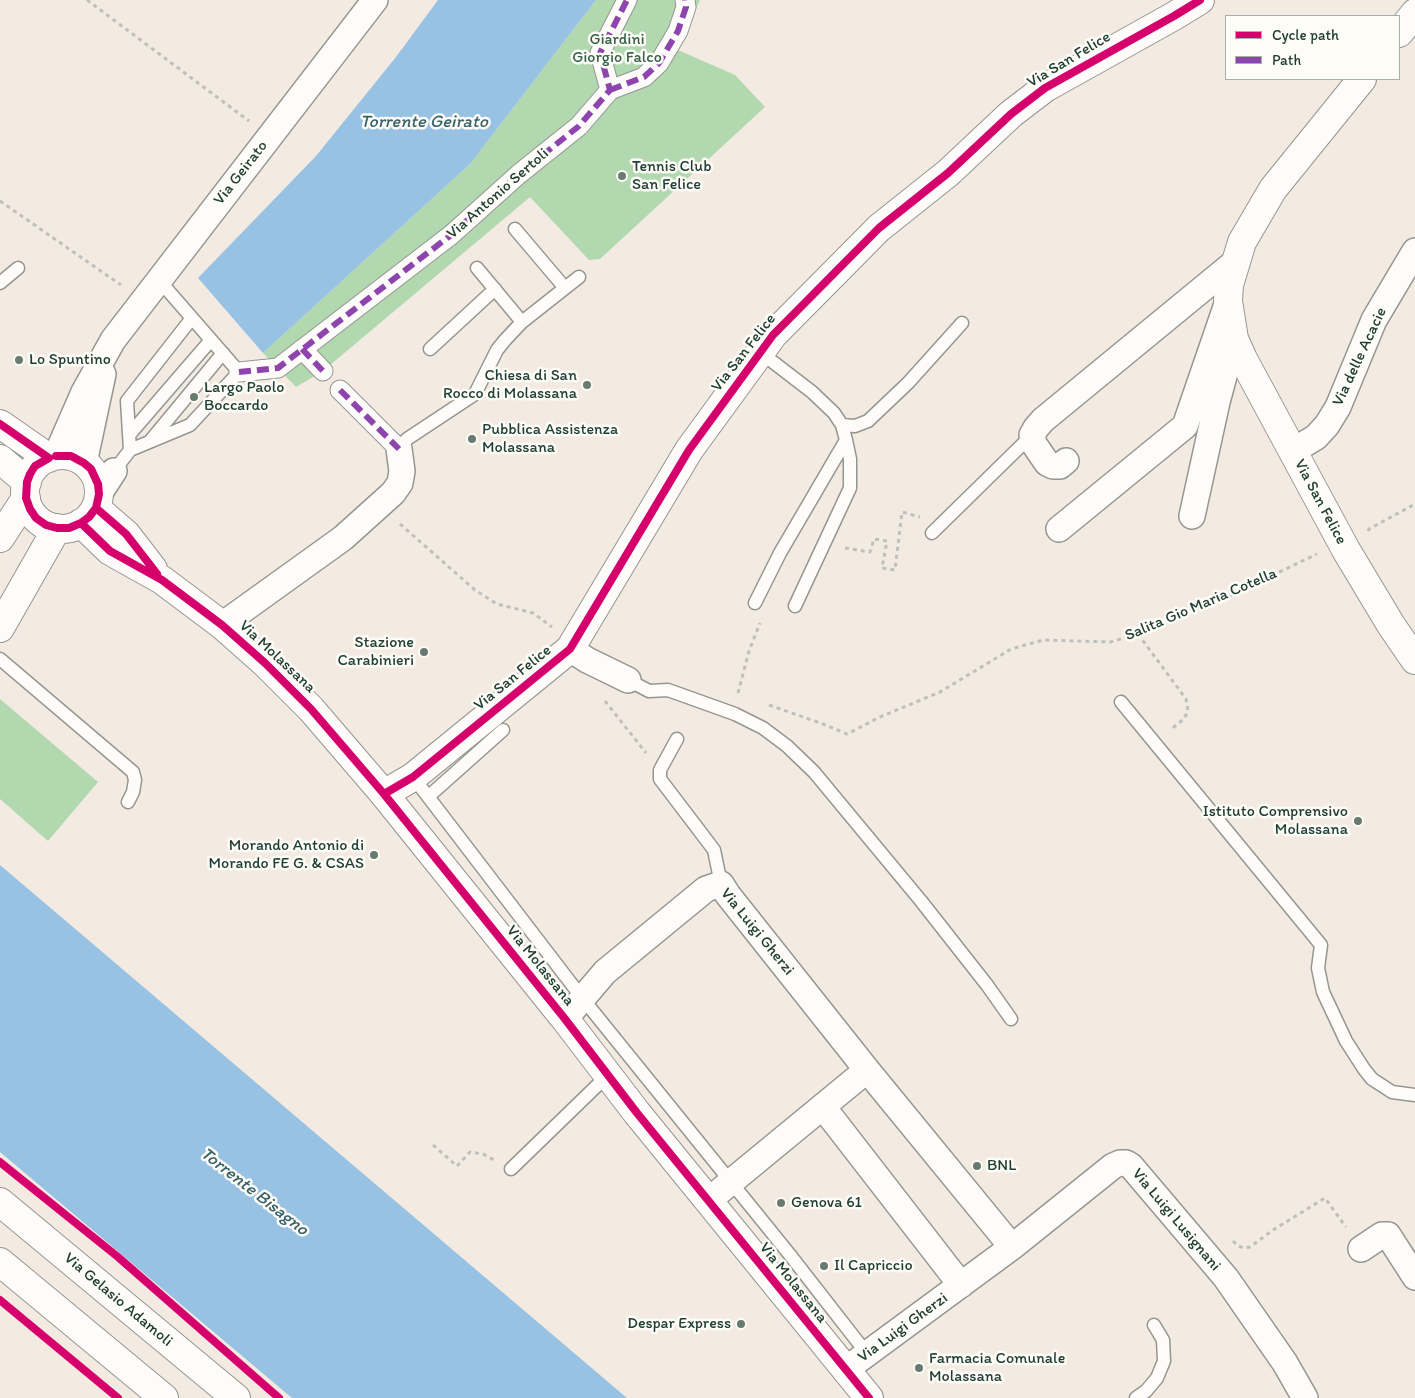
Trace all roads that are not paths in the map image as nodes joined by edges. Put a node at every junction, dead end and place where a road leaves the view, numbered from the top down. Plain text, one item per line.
1 (375, 0) edge
2 (626, 0) edge
3 (685, 0) edge
4 (1200, 0) edge
5 (1415, 13) edge
6 (1400, 32) edge
7 (1361, 80) edge
8 (610, 90) junction
9 (515, 230) dead end
10 (1415, 251) edge
11 (1234, 264) junction
12 (18, 268) dead end
13 (478, 268) dead end
14 (579, 277) dead end
15 (158, 279) junction
16 (0, 284) edge
17 (566, 288) junction
18 (495, 289) junction
19 (1228, 301) junction
20 (192, 318) junction
21 (522, 322) junction
22 (962, 322) dead end
23 (1234, 339) junction
24 (211, 340) junction
25 (108, 347) junction
26 (302, 349) junction
27 (430, 349) dead end
28 (760, 352) junction
29 (223, 354) junction
30 (323, 371) dead end
31 (239, 372) junction
32 (340, 390) dead end
33 (0, 424) edge
34 (842, 425) junction
35 (129, 435) junction
36 (1032, 435) junction
37 (846, 440) junction
38 (149, 442) junction
39 (399, 449) junction
40 (130, 450) junction
41 (1293, 452) junction
42 (52, 457) junction
43 (0, 459) edge
44 (1066, 461) dead end
45 (84, 462) junction
46 (114, 471) joint
47 (27, 490) junction
48 (83, 513) junction
49 (1192, 516) dead end
50 (937, 528) road end
51 (1059, 529) dead end
52 (1, 534) edge
53 (755, 603) dead end
54 (795, 606) dead end
55 (222, 625) junction
56 (0, 628) edge
57 (570, 649) junction
58 (0, 659) edge
59 (1415, 660) edge
60 (628, 680) joint
61 (1121, 702) dead end
62 (503, 730) dead end
63 (677, 739) dead end
64 (421, 787) junction
65 (384, 794) junction
66 (128, 802) dead end
67 (721, 884) junction
68 (574, 1009) junction
69 (1011, 1020) dead end
70 (867, 1070) junction
71 (608, 1075) junction
72 (1415, 1095) edge
73 (823, 1107) junction
74 (511, 1169) dead end
75 (731, 1182) junction
76 (709, 1200) junction
77 (0, 1202) edge
78 (1012, 1247) junction
79 (1361, 1249) road end
80 (0, 1262) edge
81 (1415, 1277) edge
82 (961, 1285) junction
83 (1154, 1325) dead end
84 (868, 1355) junction
85 (845, 1370) junction
86 (164, 1398) edge
87 (236, 1398) edge
88 (869, 1398) edge
89 (1136, 1398) edge
90 (1305, 1398) edge

1 - 15 street, Via Geirato
2 - 8 street
3 - 8 street
4 - 28 main road, Via San Felice
5 - 6 main road
7 - 11 main road, Via San Felice
8 - 26 street, Via Antonio Sertoli
9 - 17 lane
10 - 41 street, Via delle Acacie
11 - 19 main road, Via San Felice
11 - 36 street
12 - 16 lane
13 - 18 lane
14 - 17 lane
15 - 20 lane
15 - 25 street, Via Geirato
17 - 21 lane
18 - 21 lane
18 - 27 lane
19 - 23 main road, Via San Felice
19 - 51 street, Via San Felice
20 - 24 lane
20 - 35 lane
21 - 39 lane
22 - 34 lane
23 - 41 main road, Via San Felice
23 - 49 street, Via San Felice
24 - 29 lane
24 - 35 lane
25 - 42 street, Via Geirato
25 - 45 street, Via Geirato
26 - 30 street
26 - 31 street, Via Antonio Sertoli
28 - 34 lane
28 - 57 main road, Via San Felice
29 - 31 lane
29 - 38 lane
31 - 38 lane
32 - 39 street
33 - 42 main road
34 - 37 lane
35 - 40 lane
36 - 44 street
36 - 50 lane
37 - 53 lane
37 - 54 lane
38 - 40 lane
39 - 55 street
40 - 46 lane
41 - 59 main road, Via San Felice
42 - 45 main road
42 - 47 main road
43 - 47 main road, Via Molassana
45 - 48 main road
46 - 48 street
47 - 48 main road, Via Molassana
47 - 52 main road
48 - 55 main road, Via Molassana
48 - 56 main road
55 - 65 main road, Via Molassana
57 - 60 street
57 - 64 main road, Via San Felice
58 - 66 lane
60 - 69 lane
61 - 72 lane
62 - 64 lane
63 - 67 lane
64 - 65 main road, Via San Felice
64 - 68 lane
65 - 68 main road, Via Molassana
67 - 68 street, Via Luigi Gherzi
67 - 70 street, Via Luigi Gherzi
68 - 71 main road, Via Molassana
68 - 75 lane
70 - 73 street
70 - 78 street, Via Luigi Gherzi
71 - 74 lane
71 - 76 main road, Via Molassana
73 - 75 street
73 - 82 street, Via Luigi Gherzi
75 - 76 street
75 - 84 lane
76 - 85 main road, Via Molassana
77 - 87 main road, Via Gelasio Adamoli
78 - 82 street, Via Luigi Gherzi
78 - 90 street, Via Luigi Lusignani
79 - 81 street
80 - 86 main road
82 - 84 street, Via Luigi Gherzi
83 - 89 lane
84 - 85 street, Via Luigi Gherzi
85 - 88 main road, Via Molassana

